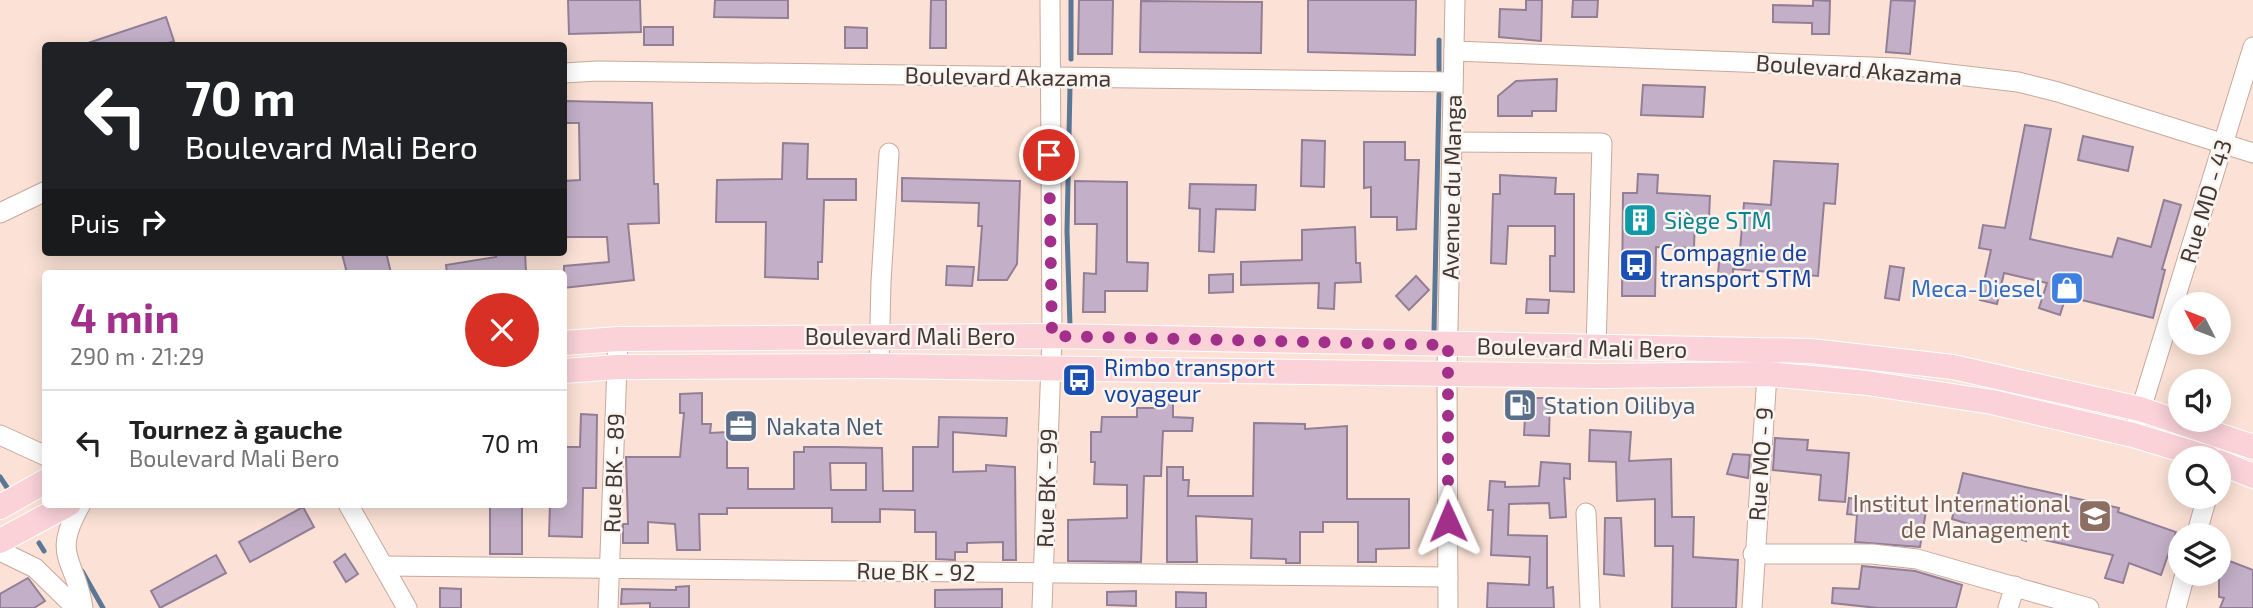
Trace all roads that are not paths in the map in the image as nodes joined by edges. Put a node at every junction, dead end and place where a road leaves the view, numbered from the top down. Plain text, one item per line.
1 (1050, 0) edge
2 (1455, 0) edge
3 (2253, 47) edge
4 (1454, 51) junction
5 (567, 73) edge
6 (1048, 77) junction
7 (1453, 82) junction
8 (1452, 142) junction
9 (2223, 143) junction
10 (890, 153) dead end
11 (2253, 153) edge
12 (42, 193) edge
13 (0, 213) edge
14 (880, 336) junction
15 (1052, 336) junction
16 (618, 339) junction
17 (567, 343) edge
18 (1448, 345) junction
19 (1596, 348) junction
20 (879, 366) junction
21 (617, 367) junction
22 (1050, 368) junction
23 (567, 372) edge
24 (1447, 374) junction
25 (1767, 374) junction
26 (2140, 409) junction
27 (0, 435) edge
28 (2133, 435) junction
29 (2169, 446) edge
30 (2253, 447) edge
31 (42, 454) edge
32 (2231, 467) edge
33 (2253, 476) edge
34 (42, 483) edge
35 (0, 507) edge
36 (62, 508) edge
37 (79, 508) edge
38 (350, 508) edge
39 (1586, 513) dead end
40 (0, 541) edge
41 (0, 551) edge
42 (1753, 554) junction
43 (383, 566) junction
44 (610, 567) junction
45 (1043, 572) junction
46 (1448, 576) junction
47 (2015, 586) junction
48 (2182, 586) edge
49 (76, 608) edge
50 (83, 608) edge
51 (407, 608) edge
52 (608, 608) edge
53 (1042, 608) edge
54 (1448, 608) edge
55 (1590, 608) edge
56 (1752, 608) edge
57 (2008, 608) edge
58 (2089, 608) edge
59 (2176, 608) edge

1 - 6 street, Rue BK - 99
2 - 4 street, Avenue du Manga
3 - 9 street, Rue MD - 43
4 - 7 street, Avenue du Manga
4 - 9 street, Boulevard Akazama
5 - 6 street, Boulevard Akazama
6 - 7 street, Boulevard Akazama
6 - 15 street, Rue BK - 99
7 - 8 street, Avenue du Manga
8 - 18 street, Avenue du Manga
8 - 19 street
9 - 11 street, Boulevard Akazama
9 - 26 street, Rue MD - 43
10 - 14 street
12 - 13 street
14 - 15 main road, Boulevard Mali Bero
14 - 16 main road, Boulevard Mali Bero
14 - 20 street
15 - 18 main road, Boulevard Mali Bero
15 - 22 street, Rue BK - 99
16 - 17 main road, Boulevard Mali Bero
16 - 21 street, Rue BK - 89
18 - 19 main road, Boulevard Mali Bero
18 - 24 street, Avenue du Manga
19 - 26 main road, Boulevard Mali Bero
20 - 21 main road, Boulevard Mali Bero
20 - 22 main road, Boulevard Mali Bero
21 - 23 main road, Boulevard Mali Bero
21 - 44 street, Rue BK - 89
22 - 24 main road, Boulevard Mali Bero
22 - 45 street, Rue BK - 99
24 - 25 main road, Boulevard Mali Bero
24 - 46 street, Avenue du Manga
25 - 28 main road, Boulevard Mali Bero
25 - 42 street, Rue MO - 9
26 - 28 street, Rue MD - 43
26 - 30 main road, Boulevard Mali Bero
27 - 31 street
28 - 29 main road, Boulevard Mali Bero
32 - 33 main road
34 - 35 main road
36 - 40 main road
37 - 50 street
38 - 43 street
39 - 55 street
41 - 49 street
42 - 47 street
42 - 56 street, Rue MO - 9
43 - 44 street, Rue BK - 92
43 - 51 street
44 - 45 street, Rue BK - 92
44 - 52 street, Rue BK - 89
45 - 46 street, Rue BK - 92
45 - 53 street, Rue BK - 99
46 - 54 street, Avenue du Manga
47 - 57 street
47 - 58 street
48 - 59 street

